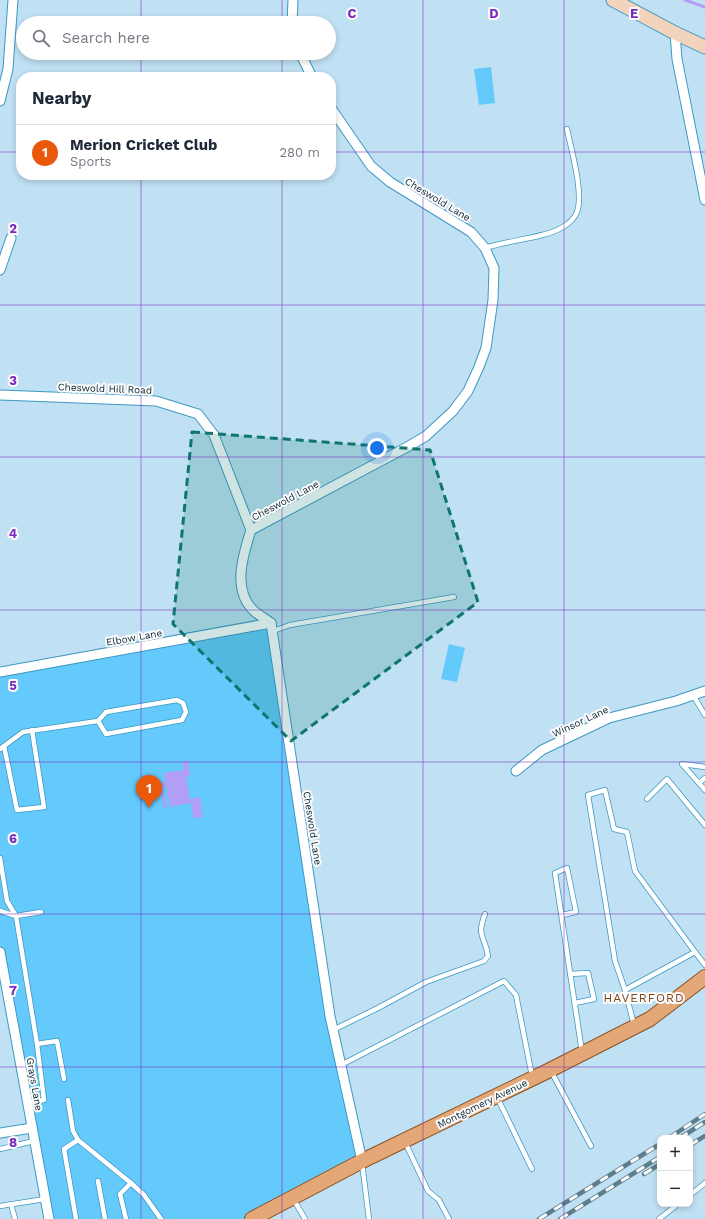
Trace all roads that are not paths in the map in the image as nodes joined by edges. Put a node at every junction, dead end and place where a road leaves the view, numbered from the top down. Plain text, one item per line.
1 (13, 0) edge
2 (293, 0) edge
3 (613, 0) edge
4 (292, 16) edge
5 (675, 34) junction
6 (705, 47) edge
7 (304, 60) edge
8 (310, 72) edge
9 (0, 101) edge
10 (336, 115) edge
11 (567, 129) dead end
12 (705, 200) edge
13 (11, 238) dead end
14 (485, 248) junction
15 (0, 270) edge
16 (0, 395) edge
17 (251, 530) junction
18 (454, 597) dead end
19 (272, 627) junction
20 (0, 672) edge
21 (705, 691) edge
22 (692, 695) junction
23 (705, 715) edge
24 (98, 721) junction
25 (32, 730) junction
26 (2, 748) edge
27 (705, 767) edge
28 (516, 771) dead end
29 (705, 778) edge
30 (699, 783) junction
31 (705, 790) edge
32 (647, 799) dead end
33 (705, 825) edge
34 (0, 858) edge
35 (0, 910) edge
36 (41, 912) dead end
37 (485, 914) dead end
38 (562, 915) junction
39 (16, 916) junction
40 (0, 952) edge
41 (695, 952) junction
42 (705, 965) edge
43 (570, 974) junction
44 (705, 977) edge
45 (625, 990) junction
46 (575, 1003) junction
47 (635, 1027) junction
48 (333, 1030) junction
49 (37, 1044) junction
50 (582, 1054) junction
51 (341, 1065) junction
52 (550, 1070) junction
53 (532, 1078) junction
54 (64, 1079) dead end
55 (496, 1096) junction
56 (68, 1100) dead end
57 (27, 1103) junction
58 (32, 1128) junction
59 (0, 1133) edge
60 (78, 1140) junction
61 (405, 1140) junction
62 (34, 1141) junction
63 (591, 1146) dead end
64 (0, 1149) edge
65 (362, 1161) junction
66 (532, 1169) dead end
67 (98, 1181) dead end
68 (131, 1183) junction
69 (705, 1183) edge
70 (693, 1193) edge
71 (292, 1198) junction
72 (45, 1199) junction
73 (11, 1204) junction
74 (0, 1206) edge
75 (674, 1207) edge
76 (15, 1219) edge
77 (49, 1219) edge
78 (76, 1219) edge
79 (105, 1219) edge
80 (126, 1219) edge
81 (161, 1219) edge
82 (252, 1219) edge
83 (306, 1219) edge
84 (369, 1219) edge
85 (449, 1219) edge
86 (659, 1219) edge

1 - 9 street
2 - 4 street
3 - 5 street
5 - 6 street
5 - 12 street
7 - 8 street
10 - 14 street, Cheswold Lane
11 - 14 lane
13 - 15 street
14 - 17 street, Cheswold Lane
16 - 17 street, Cheswold Hill Road
17 - 19 street, Cheswold Lane
18 - 19 lane
19 - 20 street, Elbow Lane
19 - 48 street, Cheswold Lane
21 - 22 street, Winsor Lane
22 - 23 lane
22 - 28 street, Winsor Lane
24 - 24 lane
24 - 25 lane
25 - 26 lane
25 - 26 lane
27 - 30 lane
29 - 30 lane
30 - 31 lane
32 - 33 lane
34 - 39 lane
35 - 39 lane
36 - 39 lane
37 - 48 lane
38 - 38 lane
38 - 43 lane
39 - 49 lane
40 - 57 street, Grays Lane
41 - 42 lane
41 - 45 lane
41 - 45 lane
43 - 46 lane
43 - 46 lane
44 - 47 main road, Montgomery Avenue
45 - 47 lane
46 - 50 lane
47 - 50 main road, Montgomery Avenue
48 - 51 street, Cheswold Lane
49 - 54 lane
49 - 57 lane
50 - 52 main road, Montgomery Avenue
51 - 53 lane
51 - 65 street, Cheswold Lane
52 - 53 main road, Montgomery Avenue
52 - 63 lane
53 - 55 main road, Montgomery Avenue
55 - 61 main road, Montgomery Avenue
55 - 66 lane
56 - 60 lane
57 - 58 street, Grays Lane
58 - 59 street
58 - 62 street, Grays Lane
60 - 68 lane
60 - 78 lane
61 - 65 main road, Montgomery Avenue
61 - 85 lane
62 - 64 lane
62 - 72 street, Grays Lane
65 - 71 main road, Montgomery Avenue
65 - 84 lane
67 - 79 lane
68 - 80 lane
68 - 81 lane
69 - 70 lane
71 - 82 main road, Montgomery Avenue
71 - 83 lane
72 - 73 lane
72 - 77 street, Grays Lane
73 - 74 lane
73 - 76 lane
75 - 86 lane

